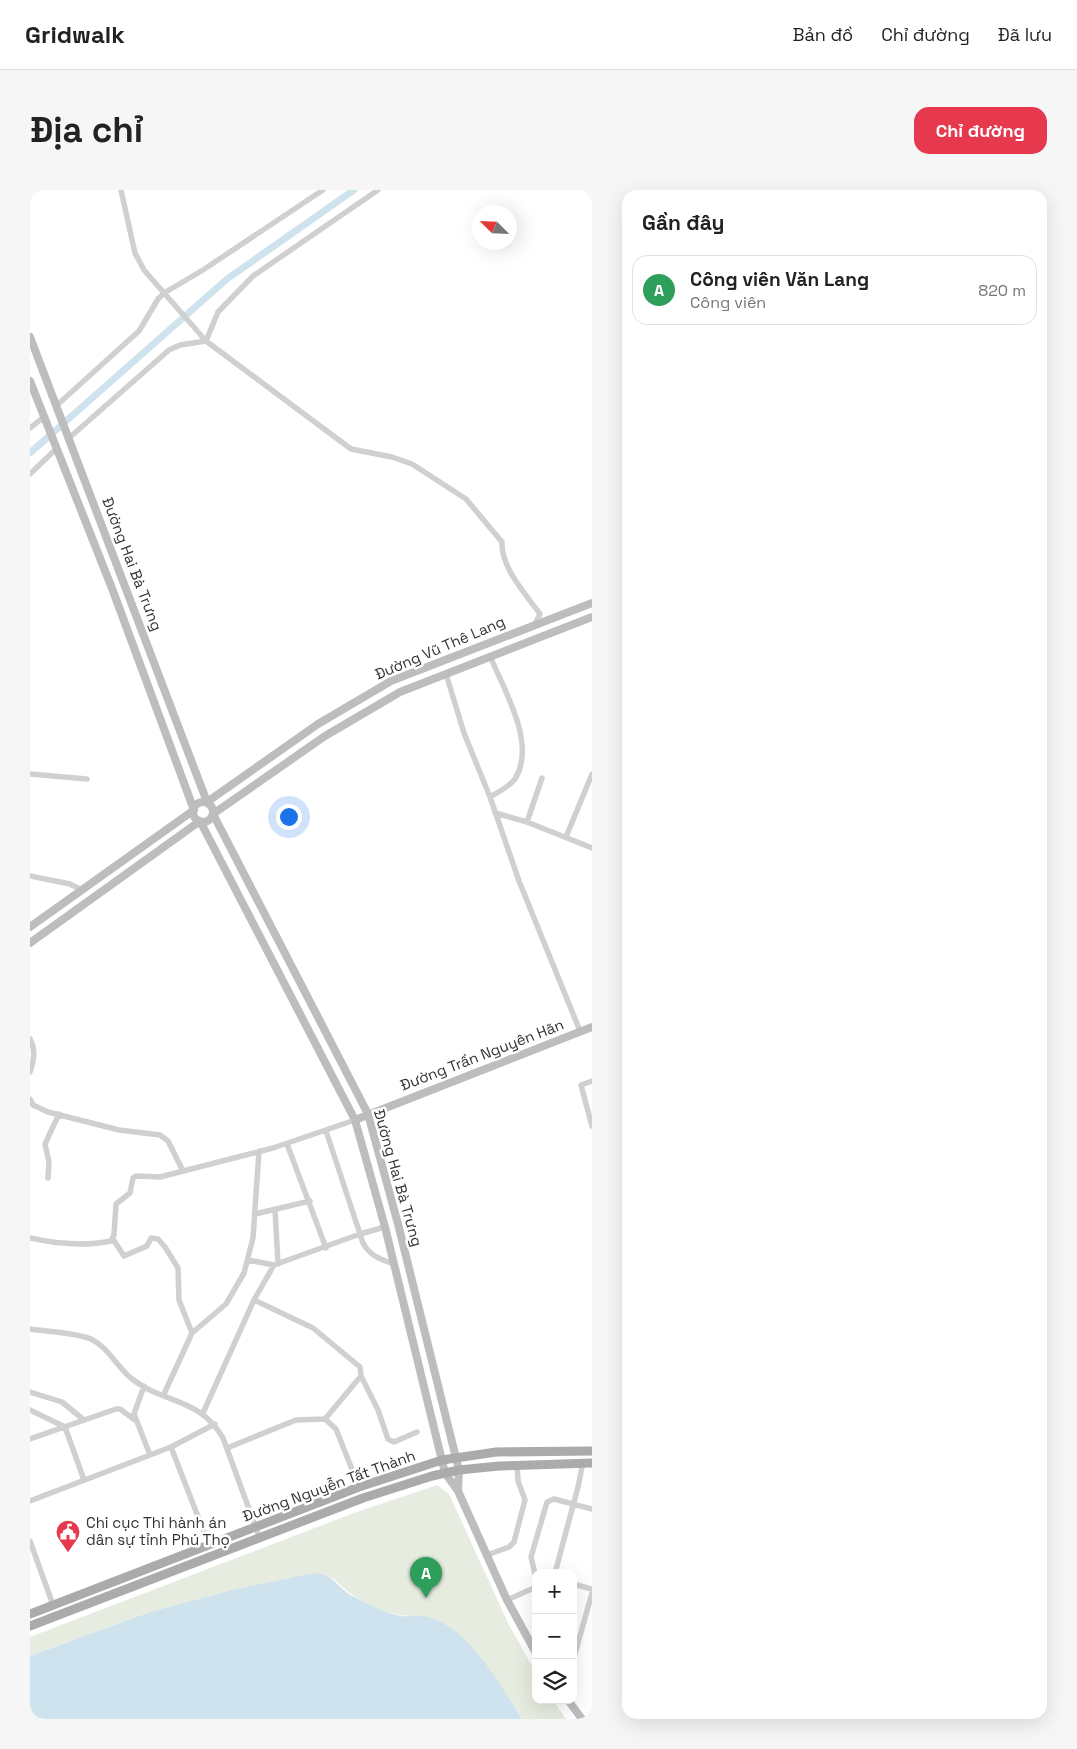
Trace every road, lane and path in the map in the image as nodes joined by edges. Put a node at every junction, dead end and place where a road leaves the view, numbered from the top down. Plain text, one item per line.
1 (121, 190) edge
2 (322, 190) edge
3 (378, 190) edge
4 (164, 293) junction
5 (30, 337) edge
6 (206, 341) junction
7 (30, 381) edge
8 (30, 396) edge
9 (52, 396) junction
10 (38, 401) junction
11 (56, 406) junction
12 (44, 417) junction
13 (30, 428) edge
14 (69, 438) junction
15 (56, 449) junction
16 (76, 456) junction
17 (62, 462) junction
18 (30, 474) edge
19 (592, 603) edge
20 (592, 617) edge
21 (535, 624) junction
22 (490, 656) junction
23 (446, 674) junction
24 (391, 681) junction
25 (397, 693) junction
26 (30, 774) edge
27 (592, 774) edge
28 (542, 778) dead end
29 (88, 779) dead end
30 (490, 797) junction
31 (207, 802) junction
32 (194, 810) junction
33 (495, 813) junction
34 (213, 814) junction
35 (200, 821) junction
36 (527, 822) junction
37 (566, 837) junction
38 (592, 848) edge
39 (30, 876) edge
40 (82, 890) junction
41 (30, 927) edge
42 (30, 943) edge
43 (592, 1027) edge
44 (580, 1031) junction
45 (30, 1038) edge
46 (30, 1072) edge
47 (592, 1081) edge
48 (30, 1099) edge
49 (32, 1107) edge
50 (59, 1114) junction
51 (368, 1114) junction
52 (355, 1120) junction
53 (592, 1126) edge
54 (326, 1131) junction
55 (287, 1144) junction
56 (259, 1151) junction
57 (183, 1171) junction
58 (48, 1178) dead end
59 (310, 1201) junction
60 (275, 1209) junction
61 (255, 1214) junction
62 (386, 1227) junction
63 (360, 1234) junction
64 (30, 1238) edge
65 (113, 1239) junction
66 (326, 1248) junction
67 (248, 1260) junction
68 (395, 1264) junction
69 (276, 1265) junction
70 (254, 1300) junction
71 (30, 1330) edge
72 (192, 1334) junction
73 (361, 1376) junction
74 (144, 1386) junction
75 (30, 1392) edge
76 (164, 1394) junction
77 (30, 1410) edge
78 (203, 1413) junction
79 (325, 1419) junction
80 (84, 1420) junction
81 (135, 1420) junction
82 (215, 1424) junction
83 (64, 1427) junction
84 (417, 1432) dead end
85 (30, 1439) edge
86 (171, 1447) junction
87 (227, 1448) junction
88 (592, 1450) edge
89 (150, 1455) junction
90 (456, 1457) junction
91 (442, 1460) junction
92 (587, 1462) edge
93 (517, 1464) junction
94 (459, 1470) junction
95 (445, 1472) junction
96 (84, 1480) junction
97 (359, 1486) junction
98 (458, 1491) junction
99 (30, 1501) edge
100 (573, 1502) junction
101 (592, 1509) edge
102 (256, 1527) junction
103 (260, 1539) junction
104 (30, 1541) edge
105 (210, 1545) junction
106 (487, 1555) junction
107 (534, 1569) edge
108 (556, 1569) edge
109 (577, 1585) edge
110 (532, 1589) edge
111 (592, 1591) edge
112 (507, 1600) junction
113 (53, 1605) junction
114 (30, 1614) edge
115 (30, 1626) edge
116 (532, 1646) edge
117 (574, 1659) edge
118 (571, 1704) edge
119 (582, 1719) edge

1 - 4 street
2 - 4 street
3 - 6 street
4 - 6 street
4 - 11 street
5 - 9 street, Đường Hai Bà Trưng
6 - 14 street
6 - 21 street
7 - 10 street, Đường Hai Bà Trưng
8 - 10 street
9 - 10 street
9 - 11 street, Đường Hai Bà Trưng
10 - 12 street, Đường Hai Bà Trưng
11 - 14 street, Đường Hai Bà Trưng
12 - 13 street
12 - 15 street, Đường Hai Bà Trưng
14 - 16 street, Đường Hai Bà Trưng
15 - 17 street, Đường Hai Bà Trưng
15 - 18 street
16 - 17 street
16 - 31 street, Đường Hai Bà Trưng
17 - 32 street, Đường Hai Bà Trưng
19 - 21 street, Đường Vũ Thê Lang
20 - 22 street, Đường Vũ Thê Lang
21 - 24 street, Đường Vũ Thê Lang
22 - 23 street, Đường Vũ Thê Lang
22 - 30 street
23 - 25 street, Đường Vũ Thê Lang
23 - 30 street
24 - 25 street
24 - 31 street, Đường Vũ Thê Lang
25 - 34 street, Đường Vũ Thê Lang
26 - 29 street
27 - 37 street
28 - 36 street
30 - 33 street
31 - 32 street
31 - 34 street
32 - 35 street
32 - 40 street
33 - 36 street
33 - 44 street
34 - 35 street
34 - 51 street, Đường Hai Bà Trưng
35 - 42 street
35 - 52 street, Đường Hai Bà Trưng
36 - 37 street
37 - 38 street
39 - 40 street
40 - 41 street
43 - 44 street, Đường Trần Nguyên Hãn
44 - 51 street, Đường Trần Nguyên Hãn
45 - 46 street
47 - 53 street
48 - 49 street
49 - 50 street
50 - 57 street
50 - 58 street
51 - 52 street, Đường Trần Nguyên Hãn
51 - 90 street, Đường Hai Bà Trưng
52 - 54 street
52 - 62 street, Đường Hai Bà Trưng
54 - 55 street
54 - 63 street
55 - 56 street
55 - 59 street
56 - 57 street
56 - 61 street
57 - 65 street
59 - 60 street
59 - 66 street
60 - 61 street
60 - 69 street
61 - 67 street
62 - 63 street
62 - 68 street, Đường Hai Bà Trưng
63 - 66 street
63 - 68 street
64 - 65 street
65 - 72 street
66 - 69 street
67 - 69 street
67 - 72 street
68 - 91 street, Đường Hai Bà Trưng
69 - 70 street
70 - 73 street
70 - 78 street
71 - 74 street
72 - 76 street
73 - 79 street
73 - 84 street
74 - 76 street
74 - 81 street
75 - 80 street
76 - 78 street
77 - 83 street
78 - 82 street
79 - 87 street
79 - 97 street
80 - 81 street
80 - 83 street
81 - 89 street
82 - 86 street
82 - 87 street
83 - 85 street
83 - 96 street
86 - 89 street
86 - 105 street
87 - 102 street
88 - 90 main road, Đường Nguyễn Tất Thành
89 - 96 street
90 - 91 main road, Đường Nguyễn Tất Thành
90 - 94 street, Đường Hai Bà Trưng
91 - 95 street, Đường Hai Bà Trưng
91 - 97 main road, Đường Nguyễn Tất Thành
92 - 93 main road, Đường Nguyễn Tất Thành
92 - 100 street
93 - 94 main road, Đường Nguyễn Tất Thành
93 - 106 street
94 - 95 main road, Đường Nguyễn Tất Thành
94 - 98 street, Đường Hai Bà Trưng
95 - 98 street, Đường Hai Bà Trưng
95 - 103 main road, Đường Nguyễn Tất Thành
96 - 99 street
97 - 102 main road, Đường Nguyễn Tất Thành
98 - 106 street, Đường Hai Bà Trưng
100 - 101 street
100 - 107 street
100 - 108 street
102 - 103 street
102 - 105 main road, Đường Nguyễn Tất Thành
103 - 115 main road, Đường Nguyễn Tất Thành
104 - 113 street
105 - 113 main road, Đường Nguyễn Tất Thành
106 - 112 street, Đường Hai Bà Trưng
109 - 111 street
110 - 112 street
111 - 117 street
112 - 116 street, Đường Hai Bà Trưng
113 - 114 main road, Đường Nguyễn Tất Thành
118 - 119 street

